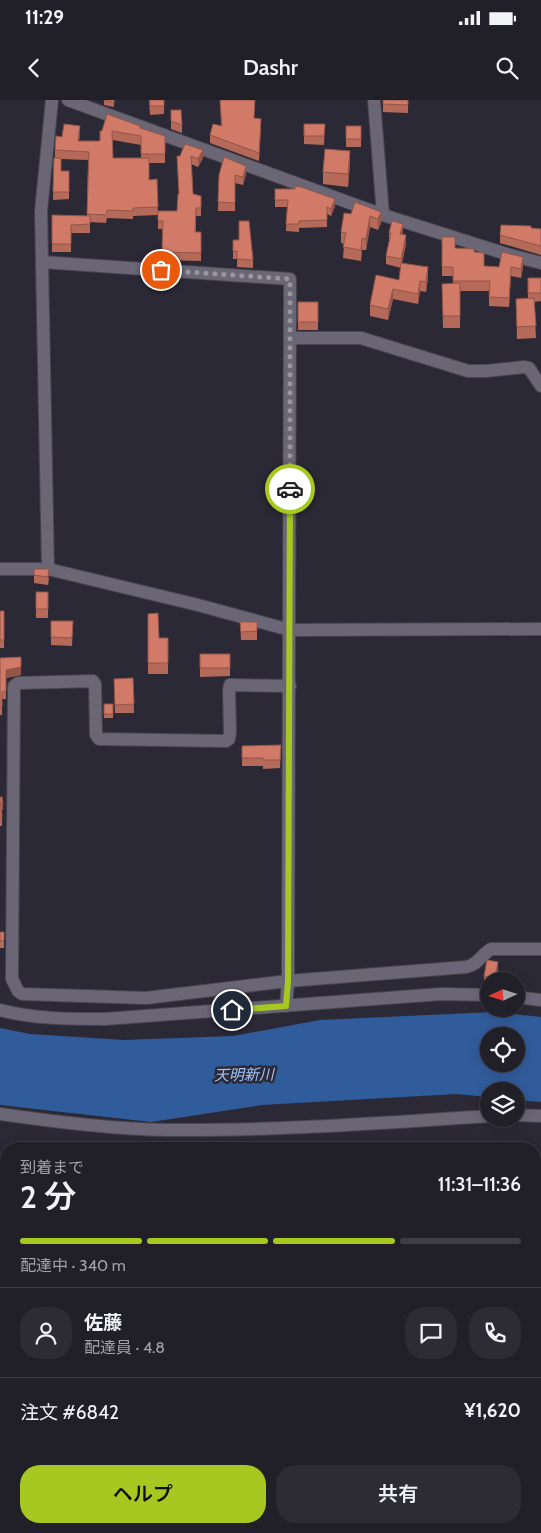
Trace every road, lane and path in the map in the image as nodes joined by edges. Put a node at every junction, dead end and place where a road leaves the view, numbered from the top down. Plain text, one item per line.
1 (52, 100) edge
2 (68, 100) edge
3 (374, 100) edge
4 (100, 106) edge
5 (383, 215) junction
6 (42, 262) junction
7 (541, 263) edge
8 (290, 338) junction
9 (541, 386) edge
10 (0, 569) edge
11 (48, 569) junction
12 (541, 629) edge
13 (290, 630) junction
14 (290, 686) junction
15 (541, 949) edge
16 (288, 981) junction
17 (480, 995) edge
18 (525, 998) edge
19 (541, 1000) edge
20 (286, 1006) junction
21 (0, 1010) edge
22 (0, 1114) edge
23 (525, 1115) edge
24 (541, 1116) edge
25 (480, 1117) edge
26 (541, 1492) edge
27 (541, 1504) edge

1 - 6 street
2 - 4 street
3 - 5 street
4 - 5 street
5 - 7 street
6 - 8 street
6 - 11 street
8 - 9 street
8 - 13 street
10 - 11 street
11 - 13 street
12 - 13 street
13 - 14 street
14 - 16 street
14 - 16 street
15 - 16 street
16 - 20 street
17 - 20 street
18 - 19 street
20 - 21 street
22 - 25 street
23 - 24 street
26 - 27 street

